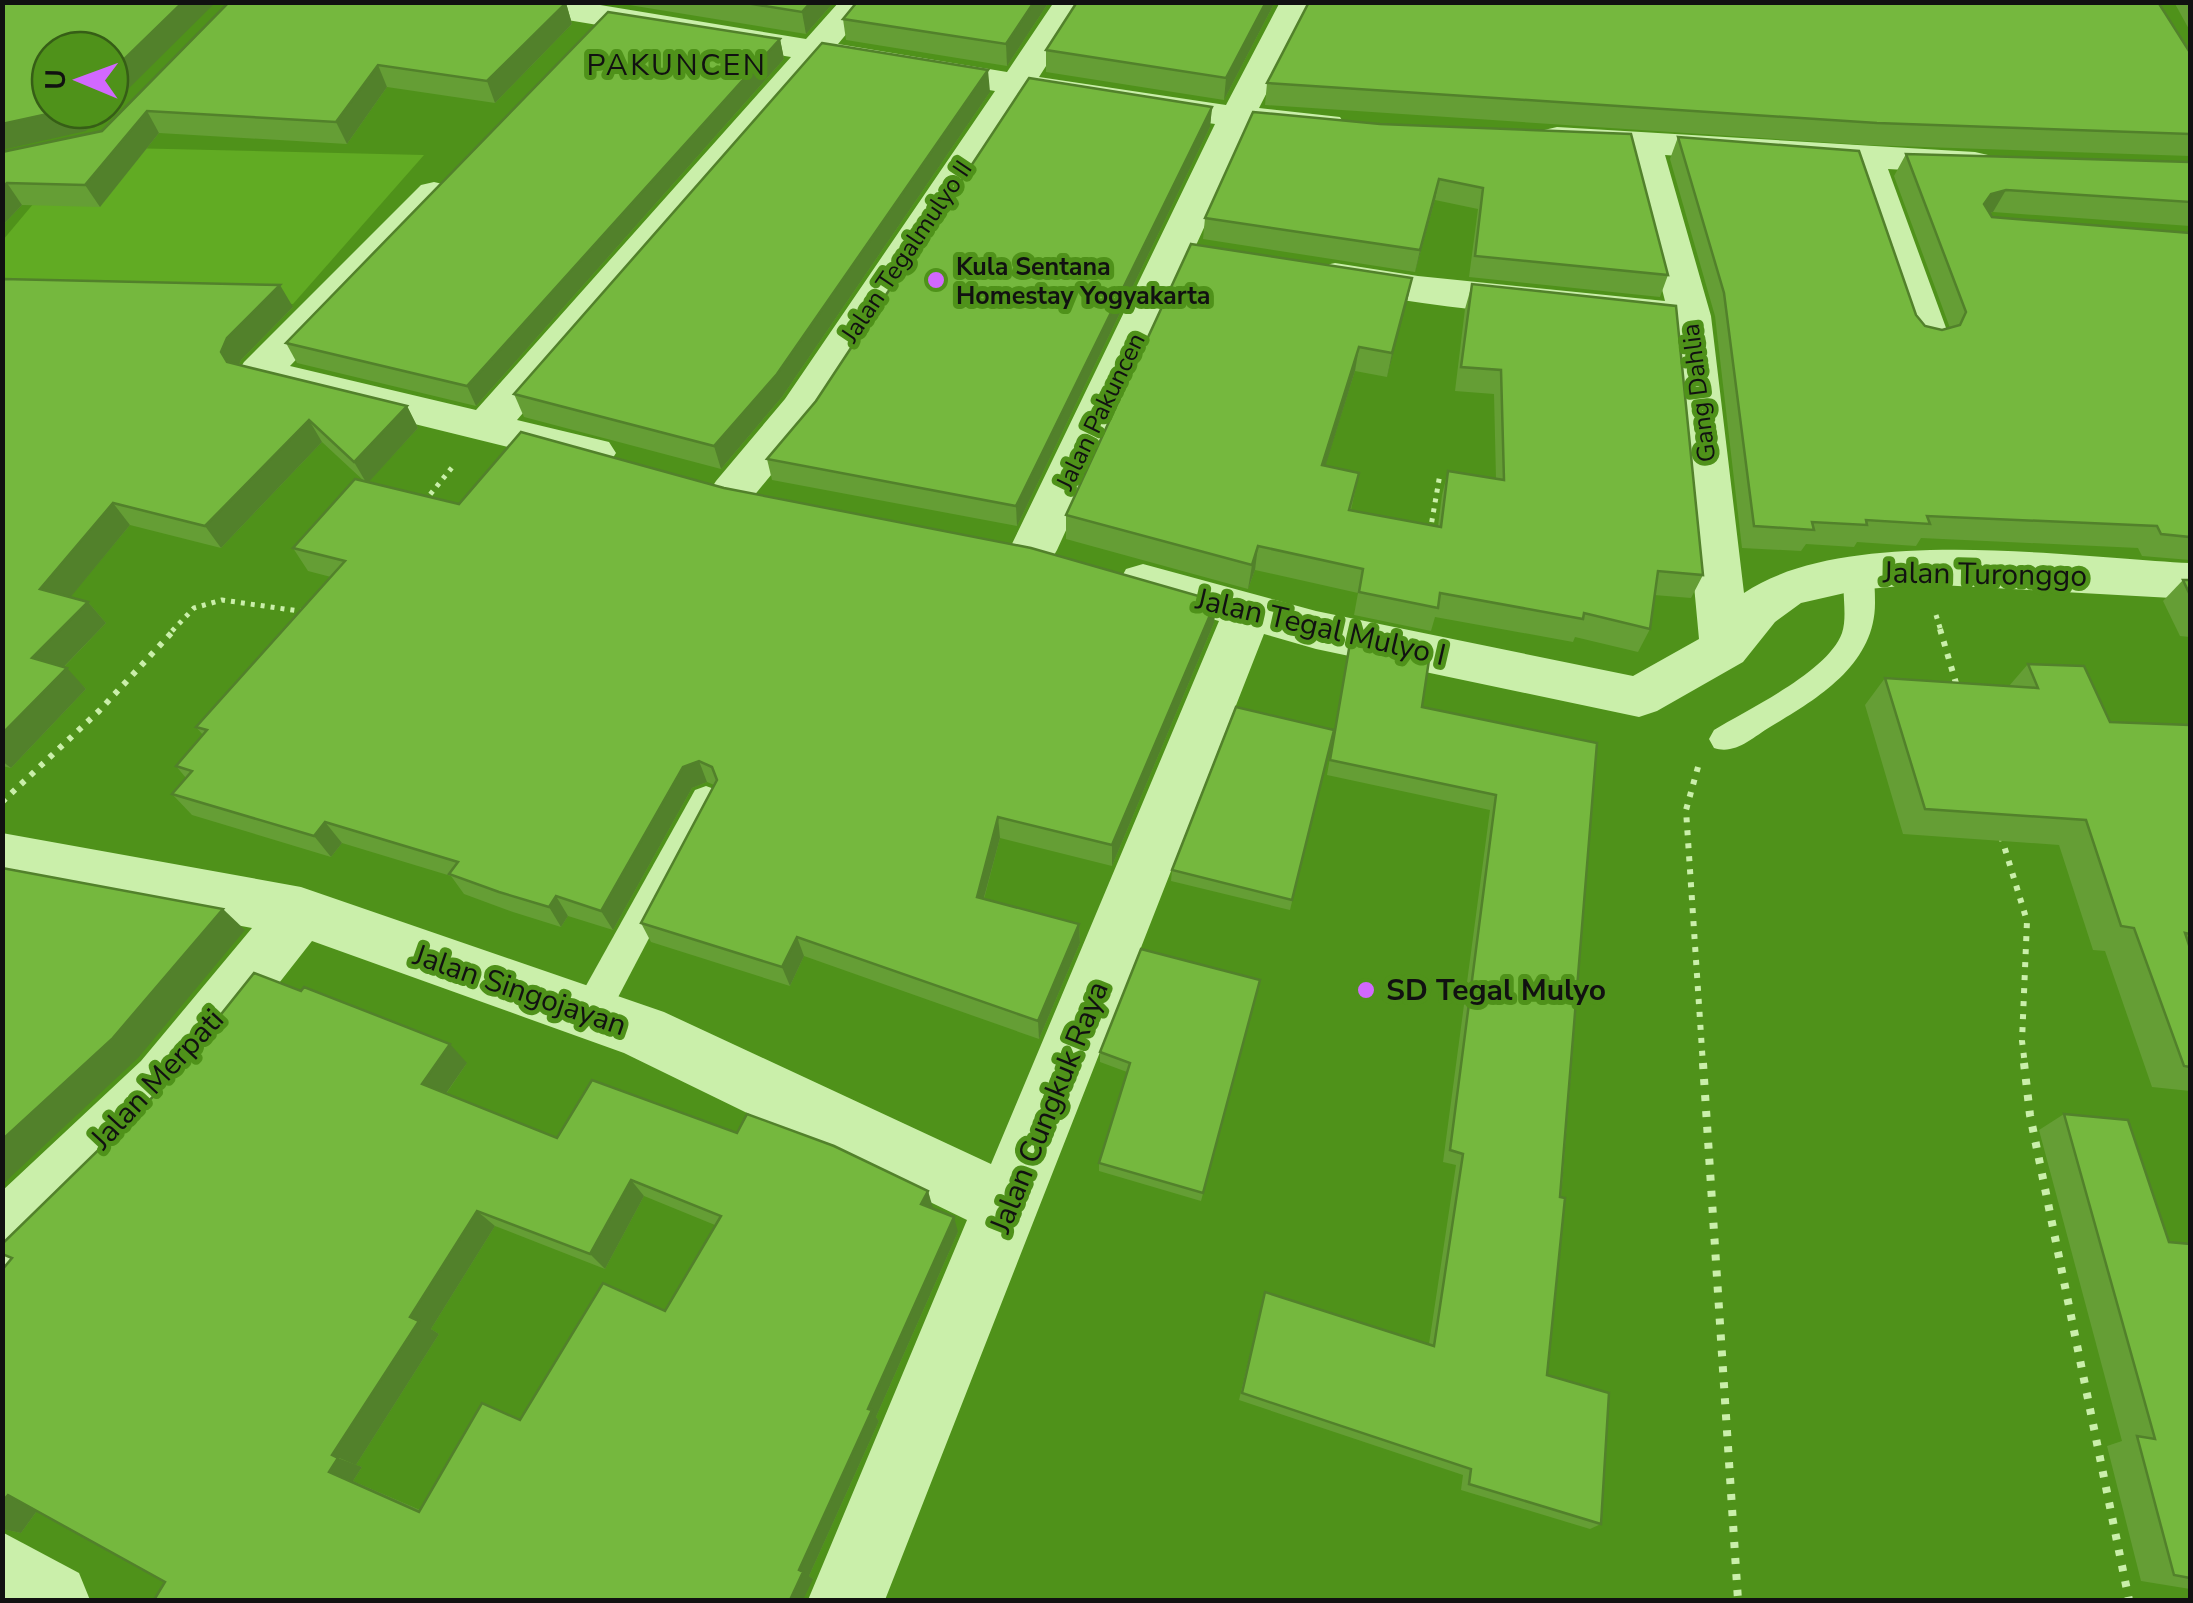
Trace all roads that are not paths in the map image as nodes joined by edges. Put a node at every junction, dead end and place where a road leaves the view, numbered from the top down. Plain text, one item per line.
1 (519, 2) edge
2 (857, 2) edge
3 (1071, 2) edge
4 (1297, 2) edge
5 (602, 18) junction
6 (575, 46) edge
7 (813, 52) junction
8 (1018, 84) junction
9 (1237, 117) junction
10 (1359, 128) edge
11 (1528, 137) edge
12 (1643, 142) junction
13 (1866, 160) junction
14 (2019, 164) edge
15 (452, 174) edge
16 (1288, 268) edge
17 (1690, 316) junction
18 (1928, 336) edge
19 (487, 426) junction
20 (640, 466) edge
21 (790, 504) edge
22 (1050, 556) joint
23 (1858, 572) junction
24 (2190, 581) edge
25 (1247, 613) junction
26 (1725, 648) junction
27 (1639, 697) joint
28 (1725, 739) road end
29 (706, 799) edge
30 (2, 857) edge
31 (301, 912) junction
32 (591, 1012) junction
33 (1010, 1206) junction
34 (2, 1238) edge
35 (2, 1570) edge
36 (52, 1600) edge
37 (847, 1600) edge

1 - 5 street
2 - 7 street
3 - 8 street, Jalan Tegalmulyo II
4 - 9 street, Jalan Pakuncen
5 - 6 street
5 - 7 street
7 - 8 street
7 - 19 street
8 - 9 street
8 - 21 street, Jalan Tegalmulyo II
9 - 10 street
9 - 22 street, Jalan Pakuncen
11 - 12 street
12 - 13 street
12 - 17 street, Gang Dahlia
13 - 14 street
13 - 18 street
15 - 19 street
16 - 17 street
17 - 26 street, Gang Dahlia
19 - 20 street
22 - 25 street, Jalan Tegal Mulyo I
23 - 24 street, Jalan Turonggo
23 - 26 street, Jalan Turonggo
23 - 28 lane
25 - 27 street, Jalan Tegal Mulyo I
25 - 33 street, Jalan Cungkuk Raya
26 - 27 street, Jalan Turonggo
29 - 32 lane
30 - 31 street, Jalan Singojayan
31 - 32 street, Jalan Singojayan
31 - 34 street, Jalan Merpati
32 - 33 street, Jalan Singojayan
33 - 37 street, Jalan Cungkuk Raya
35 - 36 street

